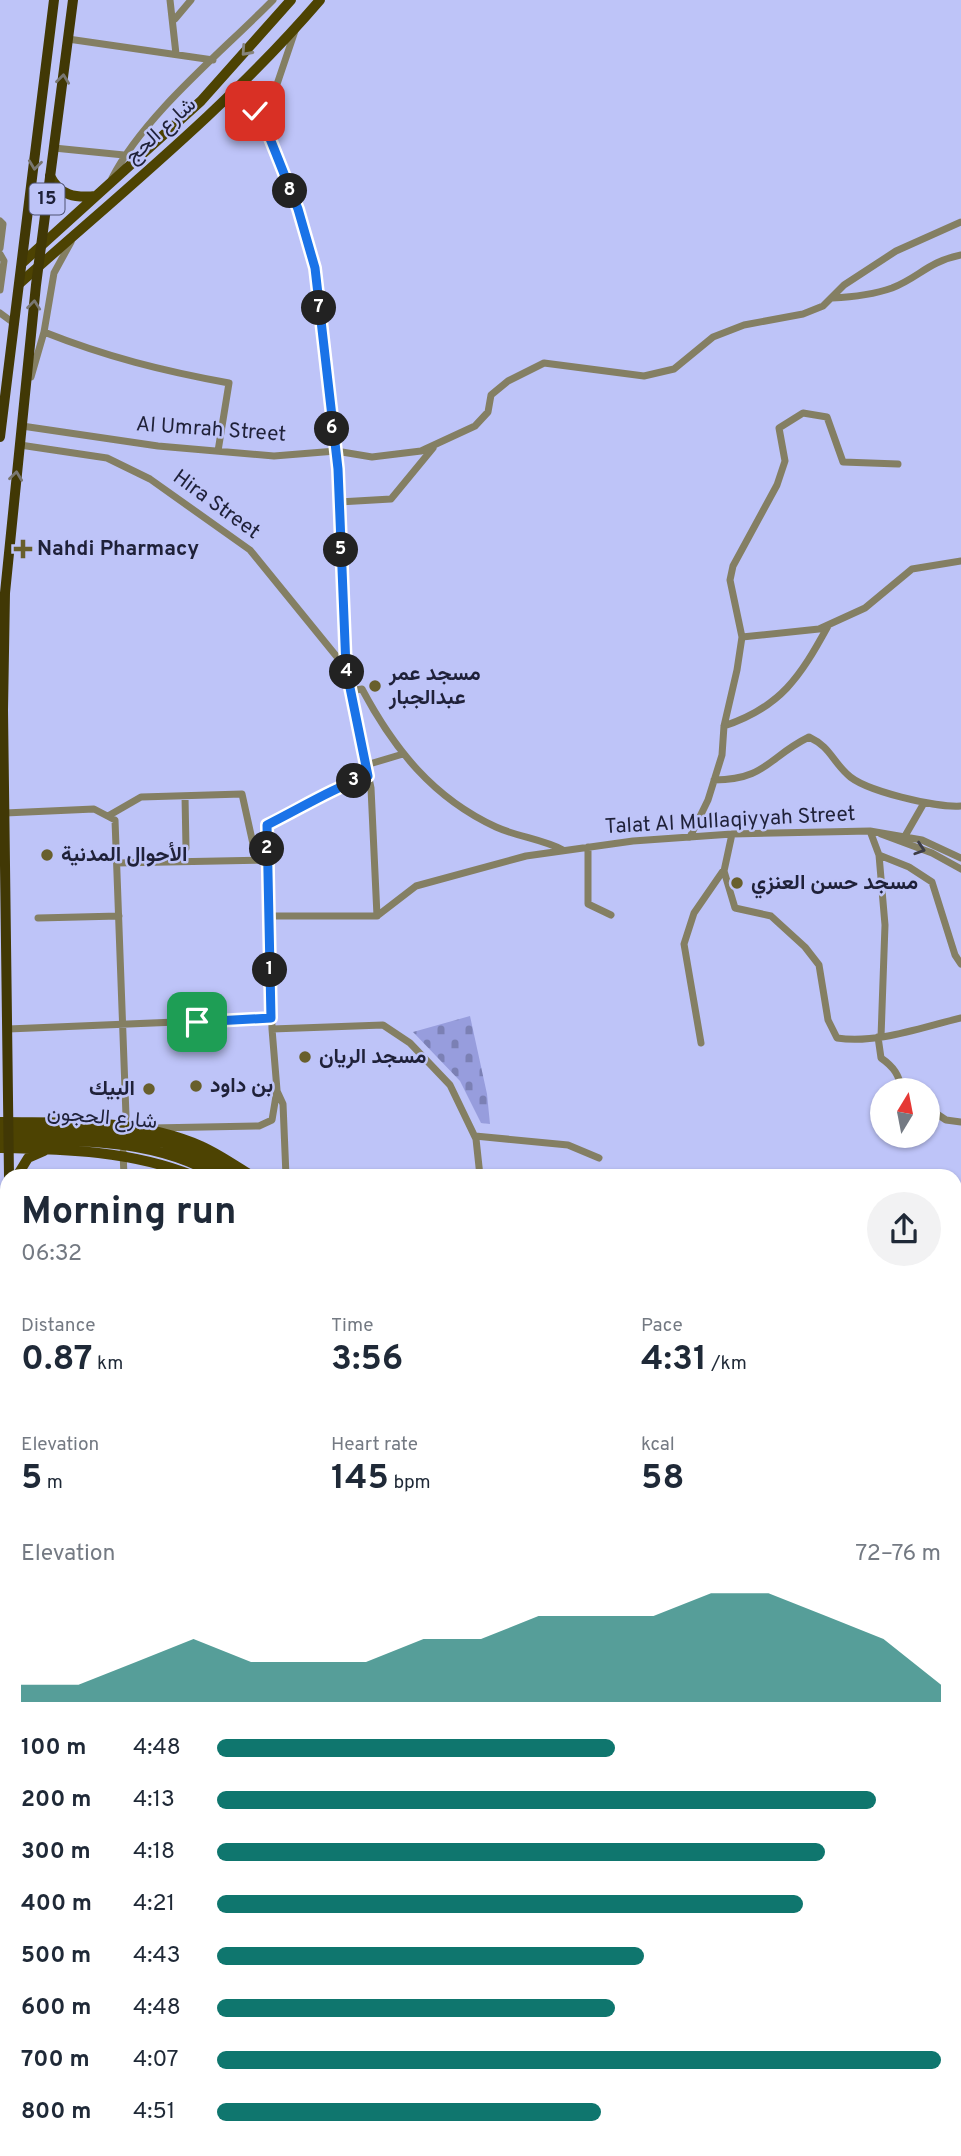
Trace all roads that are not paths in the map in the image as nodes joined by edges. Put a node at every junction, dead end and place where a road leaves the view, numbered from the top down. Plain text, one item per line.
1 (54, 0) edge
2 (73, 0) edge
3 (170, 0) edge
4 (191, 0) edge
5 (273, 0) edge
6 (292, 0) edge
7 (320, 0) edge
8 (175, 19) junction
9 (295, 29) junction
10 (68, 39) junction
11 (176, 54) junction
12 (213, 60) junction
13 (220, 104) junction
14 (267, 131) junction
15 (54, 148) junction
16 (124, 155) junction
17 (50, 176) junction
18 (109, 184) junction
19 (96, 196) junction
20 (0, 221) edge
21 (961, 222) edge
22 (76, 233) junction
23 (41, 245) junction
24 (0, 248) edge
25 (0, 254) edge
26 (961, 255) edge
27 (22, 263) junction
28 (39, 266) junction
29 (20, 283) junction
30 (0, 290) edge
31 (832, 298) junction
32 (0, 313) edge
33 (15, 324) junction
34 (44, 332) junction
35 (12, 358) junction
36 (0, 365) edge
37 (25, 397) junction
38 (22, 426) junction
39 (0, 437) edge
40 (436, 444) junction
41 (20, 445) junction
42 (218, 451) junction
43 (335, 451) junction
44 (898, 464) dead end
45 (339, 502) junction
46 (961, 561) edge
47 (828, 625) junction
48 (742, 637) junction
49 (346, 668) junction
50 (350, 691) junction
51 (724, 726) junction
52 (403, 754) junction
53 (366, 765) junction
54 (368, 776) junction
55 (714, 780) junction
56 (185, 796) junction
57 (924, 803) junction
58 (961, 806) edge
59 (5, 813) junction
60 (108, 816) junction
61 (874, 831) junction
62 (732, 834) junction
63 (905, 835) junction
64 (690, 837) junction
65 (253, 844) dead end
66 (589, 847) junction
67 (186, 848) dead end
68 (564, 850) junction
69 (878, 855) junction
70 (961, 858) edge
71 (268, 860) junction
72 (117, 863) junction
73 (961, 869) edge
74 (724, 870) junction
75 (611, 915) dead end
76 (119, 916) junction
77 (269, 916) junction
78 (377, 916) junction
79 (38, 918) dead end
80 (961, 964) edge
81 (271, 1018) junction
82 (961, 1018) edge
83 (123, 1026) junction
84 (8, 1029) junction
85 (272, 1029) junction
86 (880, 1037) junction
87 (701, 1043) dead end
88 (899, 1078) edge
89 (277, 1090) junction
90 (940, 1116) edge
91 (5, 1122) edge
92 (961, 1122) edge
93 (123, 1125) junction
94 (147, 1128) junction
95 (0, 1130) edge
96 (475, 1136) junction
97 (0, 1139) edge
98 (5, 1149) edge
99 (47, 1150) junction
100 (124, 1155) junction
101 (599, 1158) dead end
102 (8, 1169) edge
103 (21, 1169) edge
104 (124, 1169) edge
105 (177, 1169) edge
106 (201, 1169) edge
107 (219, 1169) edge
108 (241, 1169) edge
109 (286, 1169) edge
110 (479, 1169) edge

1 -> 27 highway, 15
2 - 10 highway, 15
3 - 8 street
4 - 8 street
5 - 12 street
6 -> 18 main road, شارع الحج
7 - 9 main road, شارع الحج
8 - 11 street
9 - 13 main road, شارع الحج
9 - 14 street
10 - 11 street
15 -> 10 highway, 15
11 - 12 street
12 - 16 street
13 - 14 street
13 - 22 main road, شارع الحج
14 - 43 street
15 - 16 street
15 - 17 highway, 15
16 - 18 street
17 - 19 main road
17 - 23 highway, 15
18 - 19 main road, شارع الحج
19 - 23 main road, شارع الحج
20 - 24 street
21 - 31 street
22 - 28 main road, شارع الحج
22 - 34 street
23 - 27 main road, شارع الحج
23 - 28 highway, 15
25 - 30 street
26 - 31 street, Al Umrah Street
27 - 29 highway, 15
28 - 29 main road, شارع الحج
37 -> 28 highway, 15
29 - 33 highway, 15
31 - 40 street, Al Umrah Street
32 - 33 street
33 - 35 highway, 15
34 - 37 street
34 - 42 street
35 - 36 street
35 - 39 highway, 15
37 - 38 highway, 15
38 - 41 highway, 15
38 - 42 street, Al Umrah Street
40 - 43 street, Al Umrah Street
40 - 45 street
41 - 49 street, Hira Street
59 -> 41 highway, 15
42 - 43 street, Al Umrah Street
43 - 45 street
44 - 48 street
45 - 49 street
46 - 47 street
47 - 48 street
47 - 51 street
48 - 51 street
49 - 50 street, Hira Street
50 - 52 street
50 - 53 street, Hira Street
51 - 55 street
52 - 53 street
52 - 68 street
53 - 54 street, Hira Street
54 - 71 street
54 - 78 street, Hira Street
55 - 57 street
55 - 64 street
56 - 60 street
56 - 65 street
56 - 67 street
57 - 58 street
57 - 63 street
59 - 60 street
59 - 84 highway, 15
60 - 72 street
61 - 62 street, Talat Al Mullaqiyyah Street
61 - 63 street, Talat Al Mullaqiyyah Street
61 - 69 street
61 -> 73 street, Talat Al Mullaqiyyah Street
62 - 64 street, Talat Al Mullaqiyyah Street
62 - 74 street
63 - 70 street, Talat Al Mullaqiyyah Street
64 - 66 street, Talat Al Mullaqiyyah Street
66 - 68 street, Talat Al Mullaqiyyah Street
66 - 75 street
68 - 78 street, Talat Al Mullaqiyyah Street
69 - 80 street
69 - 86 street
71 - 72 street
71 - 77 street
72 - 76 street
74 - 86 street
74 - 87 street
76 - 79 street
76 - 83 street
77 - 78 street
77 - 81 street
81 - 83 street
81 - 85 street
82 - 86 street
83 - 84 street
83 - 93 street
84 - 91 highway, 15
85 - 89 street
85 - 96 street
86 - 88 street
89 - 94 street
89 - 109 street
90 - 92 street
91 - 93 main road
91 - 98 highway, 15
93 - 94 main road
93 - 100 street
94 - 108 main road
95 - 107 main road, شارع الحجون
96 - 101 street
96 - 110 street
97 - 106 main road, شارع الحجون
98 - 99 main road
98 - 102 highway, 15
99 - 100 main road
99 - 103 main road
100 - 104 street
100 - 105 main road

